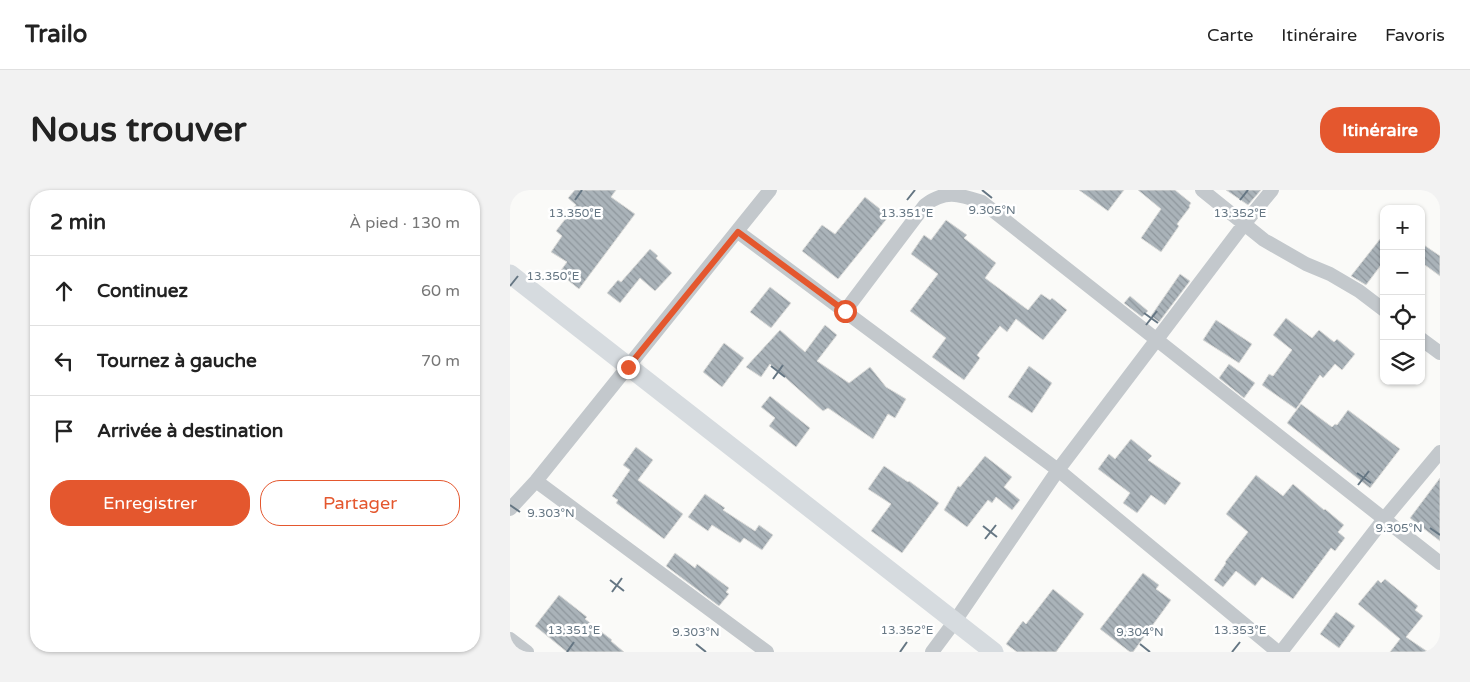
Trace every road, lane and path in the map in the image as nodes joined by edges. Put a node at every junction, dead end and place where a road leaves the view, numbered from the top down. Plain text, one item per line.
1 (770, 190) edge
2 (1202, 190) edge
3 (1272, 190) edge
4 (1244, 223) junction
5 (738, 232) junction
6 (510, 274) edge
7 (1380, 307) edge
8 (845, 311) junction
9 (1422, 340) edge
10 (1157, 341) junction
11 (1440, 352) edge
12 (628, 367) junction
13 (1440, 452) edge
14 (1058, 470) junction
15 (536, 481) junction
16 (510, 509) edge
17 (1384, 519) junction
18 (1440, 564) edge
19 (955, 621) junction
20 (510, 639) edge
21 (527, 652) edge
22 (767, 652) edge
23 (932, 652) edge
24 (994, 652) edge
25 (1280, 652) edge

1 - 5 street
2 - 4 street
3 - 4 street
4 - 7 street
4 - 10 street
5 - 8 street
5 - 12 street
6 - 12 main road
8 - 10 street
8 - 14 street
9 - 11 street
10 - 14 street
10 - 17 street
12 - 15 street
12 - 19 main road
13 - 17 street
14 - 19 street
14 - 25 street
15 - 16 street
15 - 22 street
17 - 18 street
17 - 25 street
19 - 23 street
19 - 24 main road
20 - 21 street

